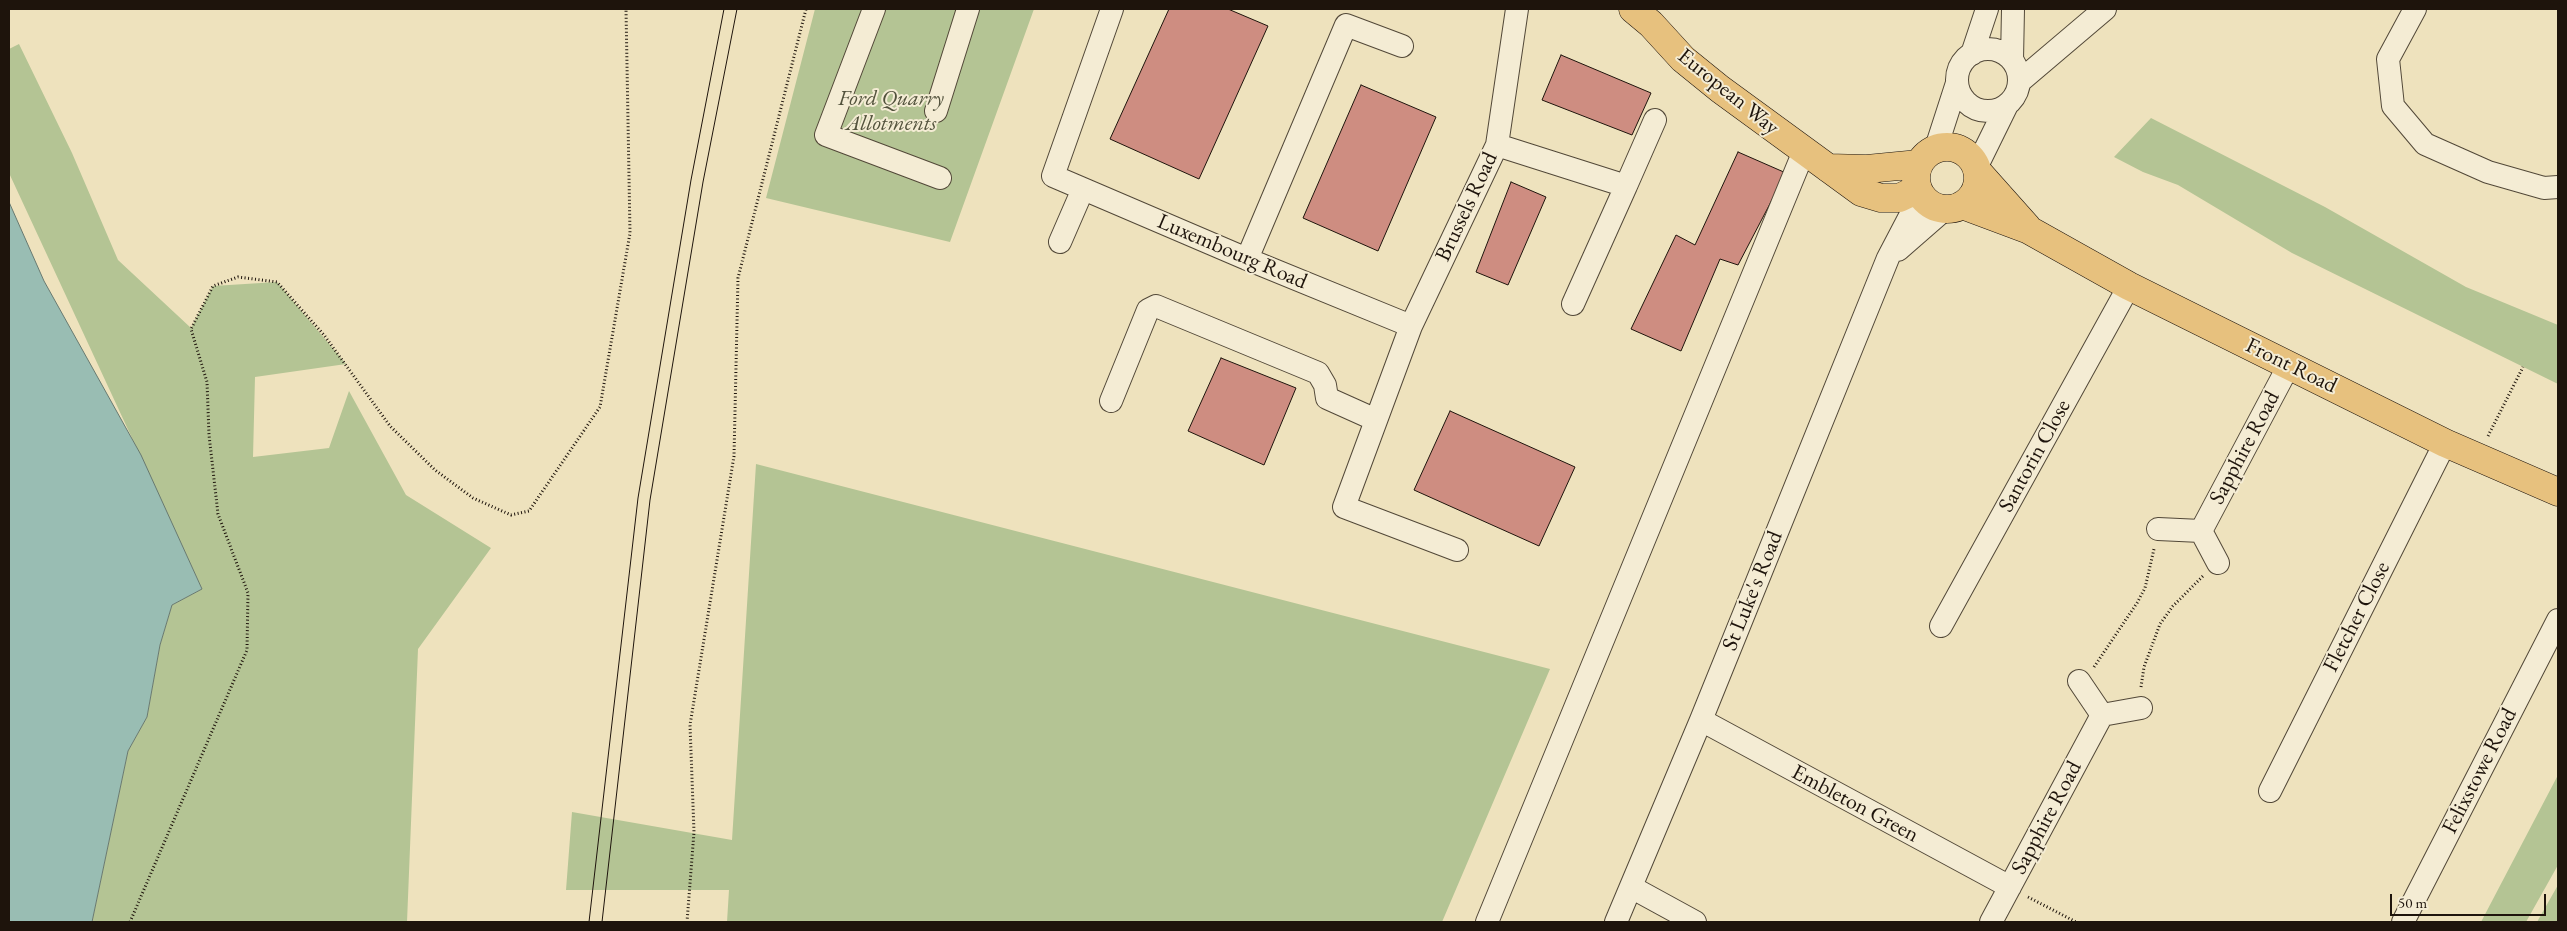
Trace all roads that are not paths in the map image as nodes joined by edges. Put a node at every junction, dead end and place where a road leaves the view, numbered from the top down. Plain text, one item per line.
1 (874, 9) edge
2 (968, 9) edge
3 (1112, 9) edge
4 (1517, 9) edge
5 (1633, 9) edge
6 (1987, 9) edge
7 (2013, 9) edge
8 (2105, 9) edge
9 (2415, 9) edge
10 (1402, 46) dead end
11 (1972, 54) junction
12 (2012, 60) junction
13 (2019, 82) junction
14 (1957, 83) junction
15 (2007, 105) junction
16 (936, 111) dead end
17 (1655, 120) dead end
18 (1496, 145) junction
19 (1804, 151) junction
20 (1978, 169) junction
21 (1924, 174) junction
22 (940, 178) dead end
23 (1626, 186) junction
24 (2558, 187) edge
25 (1083, 189) junction
26 (1954, 207) junction
27 (2029, 230) junction
28 (1060, 242) dead end
29 (1888, 258) junction
30 (1247, 259) junction
31 (2129, 286) junction
32 (1573, 304) dead end
33 (1412, 326) junction
34 (2290, 365) junction
35 (1111, 400) dead end
36 (1376, 420) junction
37 (2445, 443) junction
38 (2558, 492) edge
39 (2158, 529) road end
40 (2201, 531) junction
41 (1457, 550) dead end
42 (2218, 563) road end
43 (2558, 620) edge
44 (1941, 626) dead end
45 (2079, 681) road end
46 (2141, 708) road end
47 (2102, 715) junction
48 (1701, 720) junction
49 (2270, 791) dead end
50 (1631, 887) junction
51 (2010, 888) junction
52 (1487, 922) edge
53 (1616, 922) edge
54 (1695, 922) edge
55 (1991, 922) edge
56 (2403, 922) edge

1 - 22 street
2 - 16 street
3 - 25 street, Luxembourg Road
4 - 18 street, Brussels Road
5 - 19 main road, European Way
6 - 11 street
7 - 12 street
8 - 13 street
9 - 24 street
10 - 30 street
11 - 12 street
11 - 14 street
12 - 13 street
13 - 15 street
14 - 15 street
14 - 21 street, St Luke's Road
15 - 20 street
17 - 23 street
18 - 23 street
18 - 33 street, Brussels Road
19 - 21 main road, European Way
19 - 52 street
20 - 21 main road
20 - 26 main road
20 - 27 main road
21 - 26 main road
21 - 29 street, St Luke's Road
23 - 32 street
25 - 28 street
25 - 30 street, Luxembourg Road
26 - 27 main road
26 - 29 street, St Luke's Road
27 - 31 main road, Front Road
29 - 48 street, St Luke's Road
30 - 33 street, Luxembourg Road
31 - 34 main road, Front Road
31 - 44 street, Santorin Close
33 - 36 street, Brussels Road
34 - 37 main road, Front Road
34 - 40 street, Sapphire Road
35 - 36 street
36 - 41 street, Brussels Road
37 - 38 main road, Front Road
37 - 49 street, Fletcher Close
39 - 40 street, Sapphire Road
40 - 42 street, Sapphire Road
43 - 56 street, Felixstowe Road
45 - 47 street
46 - 47 street
47 - 51 street, Sapphire Road
48 - 50 street, St Luke's Road
48 - 51 street, Embleton Green
50 - 53 street, St Luke's Road
50 - 54 street
51 - 55 street, Sapphire Road

